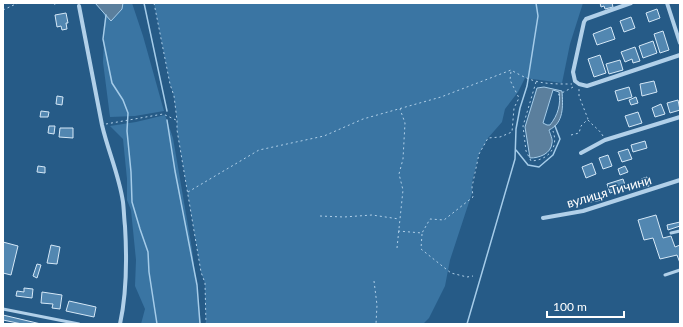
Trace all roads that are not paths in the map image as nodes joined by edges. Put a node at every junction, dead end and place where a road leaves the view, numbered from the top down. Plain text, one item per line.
1 (631, 3) edge
2 (666, 3) edge
3 (79, 6) dead end
4 (680, 43) edge
5 (680, 55) edge
6 (680, 117) edge
7 (581, 153) dead end
8 (680, 180) edge
9 (543, 218) dead end
10 (680, 231) edge
11 (671, 233) dead end
12 (680, 270) edge
13 (665, 275) dead end
14 (3, 309) edge
15 (79, 324) edge
16 (120, 324) edge

1 - 5 street
2 - 4 street
3 - 16 street
6 - 7 street
8 - 9 street, вулиця Тичини
10 - 11 lane
12 - 13 lane
14 - 15 lane

